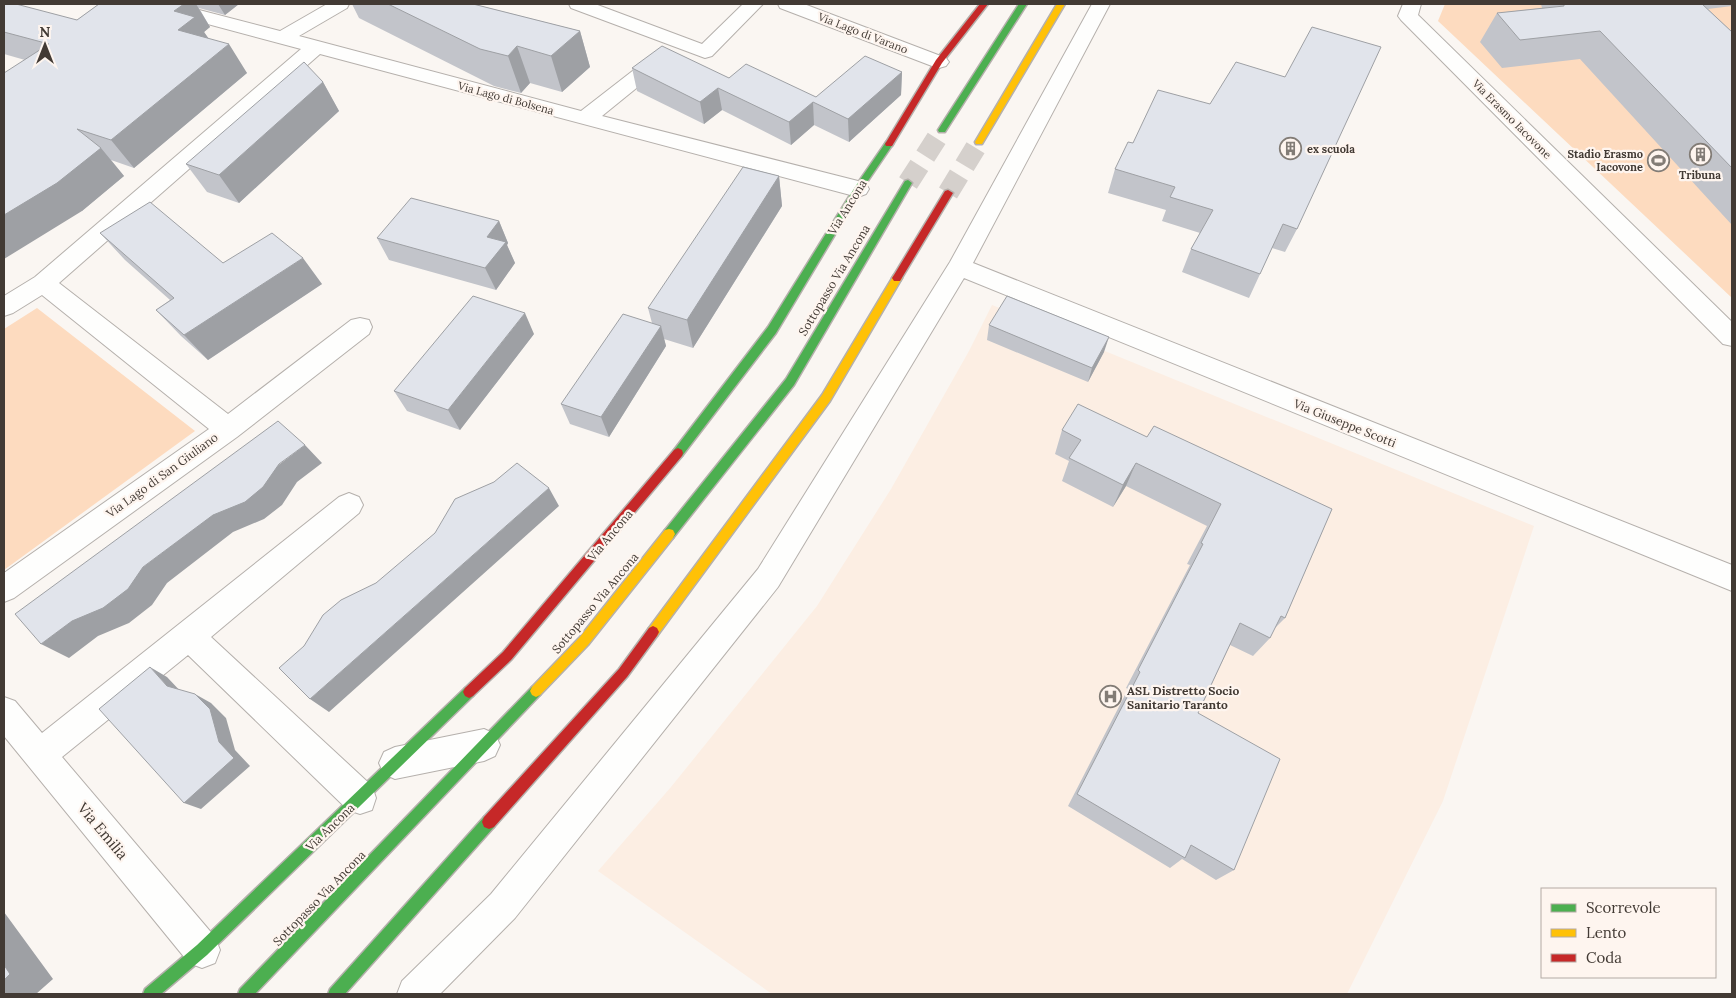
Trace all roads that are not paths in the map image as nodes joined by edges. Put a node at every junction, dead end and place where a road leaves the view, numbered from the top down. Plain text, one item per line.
1 (155, 4) edge
2 (340, 4) edge
3 (578, 4) edge
4 (754, 4) edge
5 (786, 4) edge
6 (984, 4) edge
7 (1023, 4) edge
8 (1061, 4) edge
9 (1101, 4) edge
10 (1412, 4) edge
11 (282, 38) junction
12 (681, 43) junction
13 (316, 47) junction
14 (939, 62) junction
15 (585, 119) junction
16 (942, 130) tunnel mouth
17 (980, 142) tunnel mouth
18 (908, 183) tunnel mouth
19 (858, 189) junction
20 (948, 193) tunnel mouth
21 (958, 268) junction
22 (43, 283) junction
23 (4, 307) edge
24 (360, 327) dead end
25 (1732, 337) edge
26 (228, 428) junction
27 (349, 505) dead end
28 (1732, 578) edge
29 (4, 588) edge
30 (189, 636) junction
31 (4, 712) edge
32 (484, 745) junction
33 (40, 755) junction
34 (396, 764) junction
35 (360, 798) junction
36 (202, 950) junction
37 (150, 994) edge
38 (245, 994) edge
39 (335, 994) edge
40 (415, 994) edge

1 - 11 street, Via Lago di Bolsena
2 - 11 street
3 - 12 street
4 - 12 street
5 - 14 street, Via Lago di Varano
6 - 14 street, Via Ancona
7 - 16 street
8 - 17 street
9 - 21 street
10 - 25 street, Via Erasmo Iacovone
11 - 13 street, Via Lago di Bolsena
12 - 15 street
13 - 15 street, Via Lago di Bolsena
13 - 22 street
14 - 19 street, Via Ancona
15 - 19 street, Via Lago di Bolsena
18 - 32 street, Sottopasso Via Ancona
19 - 34 street, Via Ancona
20 - 39 street
21 - 28 street, Via Giuseppe Scotti
21 - 40 street
22 - 23 street
22 - 26 street, Via Lago di San Giuliano
24 - 26 street
26 - 29 street, Via Lago di San Giuliano
27 - 30 street
30 - 33 street
30 - 35 street
31 - 33 street, Via Emilia
32 - 34 street
32 - 38 street, Sottopasso Via Ancona
33 - 36 street, Via Emilia
34 - 35 street, Via Ancona
35 - 36 street, Via Ancona
36 - 37 street, Via Ancona

